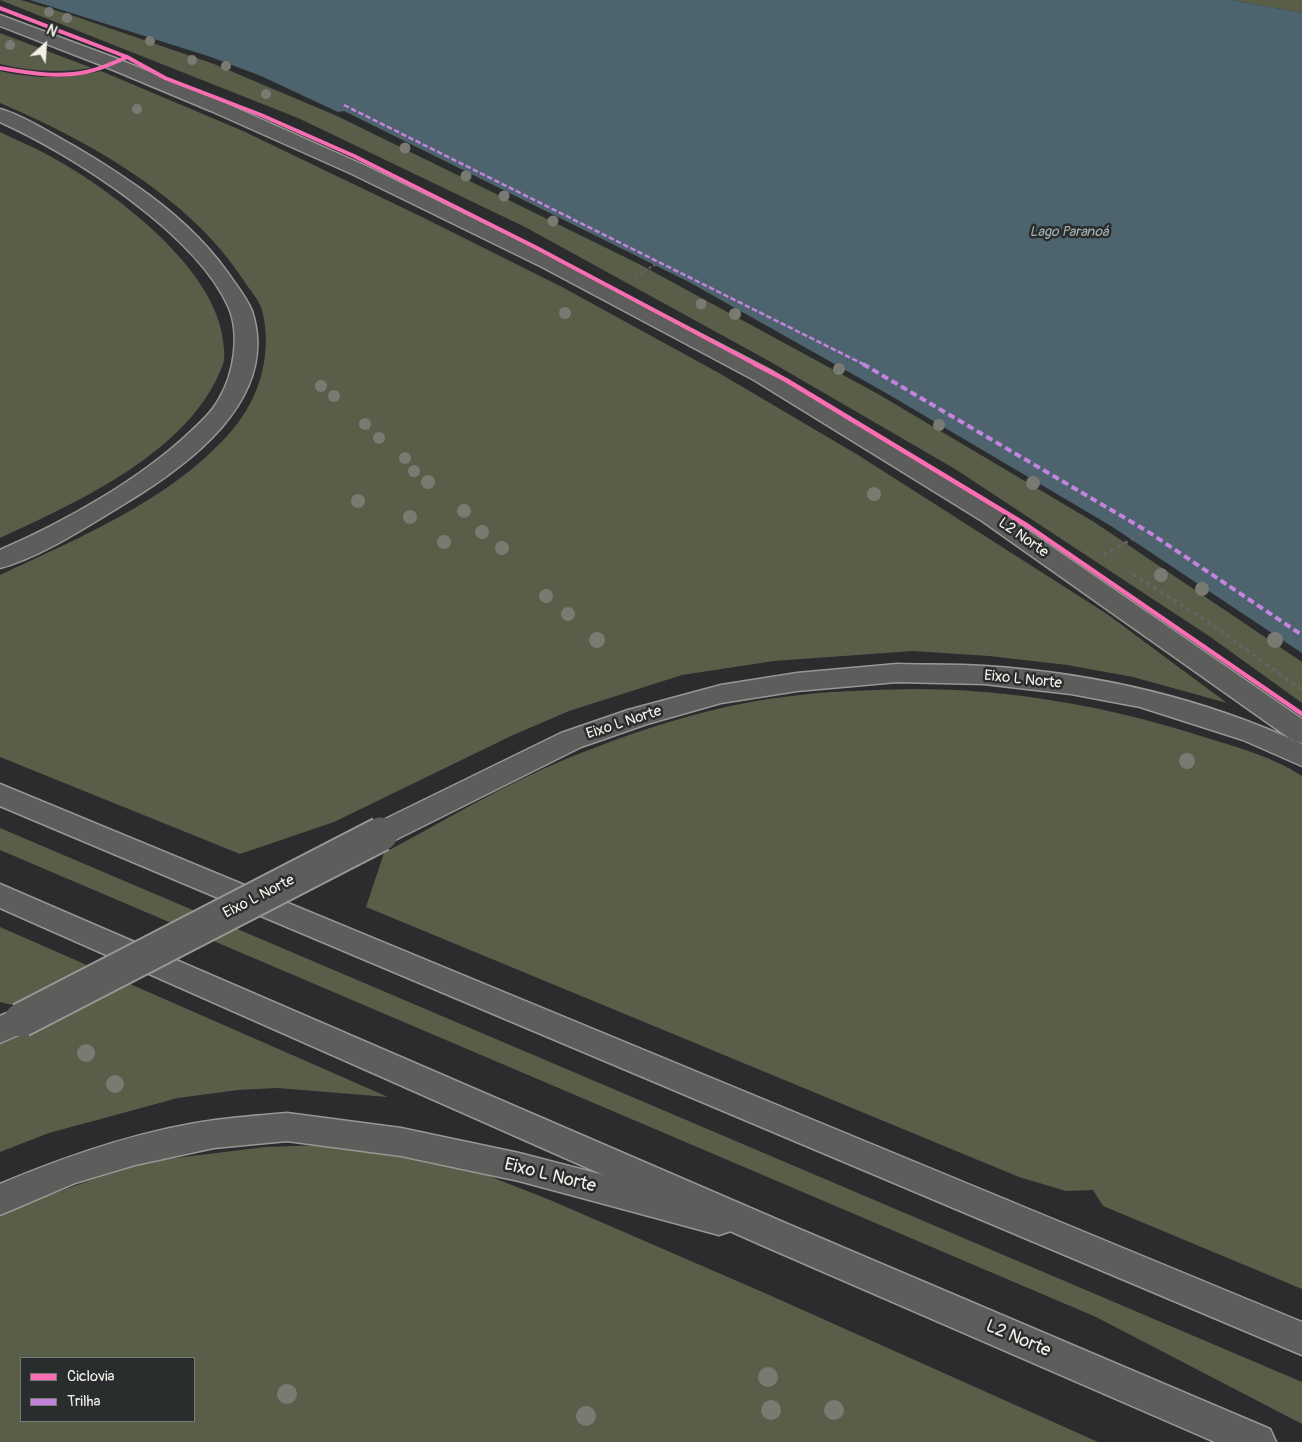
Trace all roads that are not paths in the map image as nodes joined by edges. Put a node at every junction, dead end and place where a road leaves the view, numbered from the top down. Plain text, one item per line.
1 (0, 20) edge
2 (0, 115) edge
3 (0, 560) edge
4 (1302, 733) edge
5 (1302, 756) edge
6 (0, 794) edge
7 (0, 895) edge
8 (10, 1025) edge
9 (0, 1200) edge
10 (778, 1236) junction
11 (1302, 1339) edge
12 (1257, 1442) edge

1 - 4 main road, L2 Norte
2 - 3 main road
5 - 8 main road, Eixo L Norte, bridge
6 - 11 main road
7 - 10 main road
9 - 10 main road, Eixo L Norte
10 - 12 main road, L2 Norte

